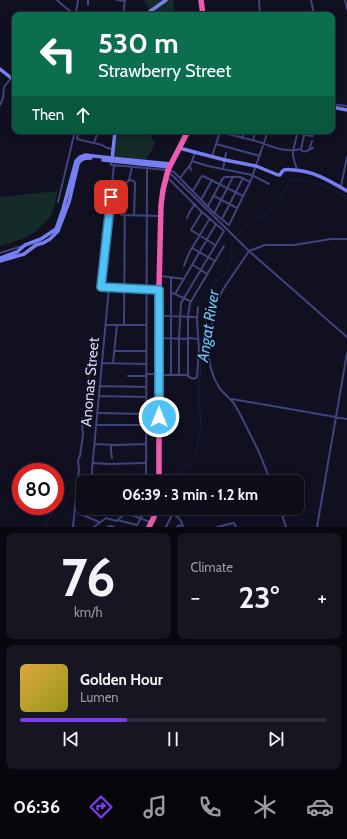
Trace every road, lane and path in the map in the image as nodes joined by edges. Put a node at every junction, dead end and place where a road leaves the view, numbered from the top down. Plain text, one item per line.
1 (57, 0) edge
2 (78, 0) edge
3 (88, 0) edge
4 (117, 0) edge
5 (125, 0) edge
6 (166, 0) edge
7 (201, 0) edge
8 (259, 0) edge
9 (311, 0) edge
10 (345, 0) edge
11 (88, 5) dead end
12 (347, 9) edge
13 (71, 12) edge
14 (76, 12) edge
15 (123, 12) edge
16 (149, 12) edge
17 (203, 12) edge
18 (260, 12) edge
19 (313, 12) edge
20 (0, 69) edge
21 (11, 78) joint
22 (335, 104) edge
23 (0, 105) edge
24 (347, 106) edge
25 (335, 108) edge
26 (347, 110) edge
27 (75, 134) edge
28 (76, 134) edge
29 (97, 134) edge
30 (115, 134) edge
31 (186, 134) edge
32 (219, 134) edge
33 (228, 134) edge
34 (244, 134) edge
35 (255, 134) edge
36 (267, 134) edge
37 (297, 134) edge
38 (232, 135) joint
39 (313, 136) dead end
40 (242, 138) junction
41 (253, 140) junction
42 (312, 141) dead end
43 (94, 143) junction
44 (216, 144) junction
45 (264, 144) junction
46 (179, 148) junction
47 (313, 148) dead end
48 (113, 149) junction
49 (300, 149) junction
50 (309, 150) junction
51 (293, 151) junction
52 (194, 152) junction
53 (226, 153) dead end
54 (260, 156) junction
55 (211, 157) junction
56 (347, 157) edge
57 (112, 160) junction
58 (225, 160) junction
59 (192, 161) junction
60 (114, 165) junction
61 (190, 166) junction
62 (256, 166) junction
63 (132, 167) junction
64 (147, 168) junction
65 (223, 169) junction
66 (169, 170) junction
67 (192, 170) dead end
68 (296, 170) junction
69 (233, 176) junction
70 (253, 176) junction
71 (180, 178) junction
72 (243, 178) junction
73 (130, 180) junction
74 (212, 180) junction
75 (250, 182) junction
76 (126, 184) junction
77 (220, 184) junction
78 (269, 184) dead end
79 (227, 188) junction
80 (341, 188) junction
81 (193, 191) junction
82 (347, 191) edge
83 (236, 192) junction
84 (112, 193) junction
85 (194, 196) junction
86 (214, 196) junction
87 (244, 196) junction
88 (190, 199) junction
89 (201, 200) junction
90 (221, 200) junction
91 (58, 202) dead end
92 (195, 204) junction
93 (229, 204) junction
94 (208, 206) junction
95 (237, 208) junction
96 (202, 212) junction
97 (214, 212) junction
98 (120, 216) dead end
99 (125, 216) junction
100 (134, 216) junction
101 (146, 216) junction
102 (160, 216) junction
103 (187, 218) dead end
104 (210, 218) junction
105 (222, 219) junction
106 (216, 224) junction
107 (107, 232) junction
108 (102, 234) dead end
109 (199, 235) junction
110 (347, 239) edge
111 (208, 240) junction
112 (25, 245) junction
113 (215, 245) junction
114 (224, 246) dead end
115 (191, 248) junction
116 (249, 251) junction
117 (200, 252) junction
118 (0, 253) edge
119 (207, 257) junction
120 (0, 258) edge
121 (0, 261) edge
122 (215, 261) junction
123 (193, 265) junction
124 (184, 266) dead end
125 (200, 270) junction
126 (207, 274) junction
127 (159, 276) junction
128 (172, 277) junction
129 (184, 279) junction
130 (109, 287) junction
131 (125, 289) junction
132 (146, 289) junction
133 (159, 290) junction
134 (171, 293) junction
135 (175, 294) junction
136 (183, 298) junction
137 (190, 301) junction
138 (198, 307) dead end
139 (159, 316) junction
140 (171, 316) junction
141 (180, 316) junction
142 (188, 317) junction
143 (197, 317) junction
144 (106, 325) junction
145 (117, 325) junction
146 (124, 325) junction
147 (146, 326) junction
148 (347, 337) edge
149 (159, 338) junction
150 (171, 338) junction
151 (179, 338) junction
152 (188, 338) junction
153 (198, 339) junction
154 (146, 351) junction
155 (115, 352) junction
156 (347, 353) edge
157 (90, 361) dead end
158 (102, 363) junction
159 (113, 363) junction
160 (146, 364) junction
161 (146, 375) junction
162 (159, 375) junction
163 (170, 375) junction
164 (179, 375) junction
165 (187, 375) junction
166 (128, 376) dead end
167 (100, 386) junction
168 (146, 387) junction
169 (99, 396) junction
170 (146, 397) junction
171 (230, 399) junction
172 (98, 413) junction
173 (145, 414) junction
174 (336, 417) junction
175 (347, 419) edge
176 (150, 424) dead end
177 (159, 424) junction
178 (97, 425) junction
179 (146, 425) junction
180 (95, 444) junction
181 (146, 444) junction
182 (110, 445) junction
183 (112, 458) dead end
184 (93, 463) junction
185 (145, 463) junction
186 (93, 475) edge
187 (146, 475) edge
188 (159, 475) edge
189 (268, 475) edge
190 (82, 515) edge
191 (123, 515) edge
192 (132, 515) edge
193 (142, 515) edge
194 (154, 515) edge
195 (171, 515) edge
196 (175, 515) edge
197 (282, 515) edge
198 (141, 518) junction
199 (117, 520) junction
200 (100, 523) junction
201 (150, 525) edge
202 (182, 526) edge
203 (73, 527) edge
204 (94, 527) edge
205 (108, 527) edge
206 (114, 527) edge
207 (166, 527) edge
208 (176, 527) edge
209 (217, 527) edge
210 (236, 527) edge
211 (286, 527) edge
212 (317, 527) edge

1 - 13 street
2 - 14 street
3 - 11 street
4 - 5 street
5 - 15 street
6 - 16 main road
7 - 17 highway
8 - 18 street
9 - 19 street
10 - 12 street
20 - 21 main road
21 - 23 street
22 - 24 street
25 - 26 main road
27 - 91 street
28 - 43 street
29 - 43 street
30 - 48 main road
31 - 46 highway
32 - 44 street
33 - 38 street
34 - 40 street
35 - 41 street
36 - 45 street
37 - 51 street
38 - 40 street
39 - 49 street
40 - 41 street
41 - 45 street
42 - 50 street
43 - 48 street
44 - 54 street
44 - 55 street
45 - 51 street
45 - 54 street
46 - 52 main road
46 - 66 highway
47 - 50 street
48 - 57 main road
49 - 50 street
49 - 51 street
51 - 68 street
52 - 55 main road
52 - 59 street
53 - 58 street
54 - 62 street
55 - 58 main road
56 - 80 street
57 - 60 street
57 - 66 main road
57 - 112 main road
57 - 121 main road
58 - 62 main road
58 - 65 street
59 - 61 street
59 - 65 street
60 - 63 street
60 - 84 street
61 - 67 street
61 - 71 street
62 - 68 main road
62 - 70 street
63 - 64 street
63 - 73 street
64 - 66 street
64 - 101 street
65 - 70 street
66 - 71 street
66 - 85 street
66 - 88 street
66 - 102 highway
68 - 80 main road
69 - 72 street
69 - 77 street
69 - 79 street
70 - 75 street
70 - 78 street
71 - 81 street
72 - 75 street
72 - 83 street
73 - 76 street
73 - 100 street
74 - 77 street
74 - 81 street
74 - 89 street
75 - 87 street
76 - 84 street
76 - 99 street
77 - 79 street
77 - 86 street
79 - 83 street
79 - 90 street
80 - 82 main road
81 - 89 street
83 - 87 street
83 - 93 street
84 - 107 street
85 - 88 street
85 - 116 street
86 - 90 street
86 - 94 street
87 - 95 street
88 - 92 street
89 - 94 street
90 - 93 street
90 - 97 street
92 - 96 street
92 - 103 street
93 - 95 street
93 - 105 street
94 - 97 street
95 - 105 street
96 - 104 street
96 - 109 street
97 - 105 street
98 - 99 street
99 - 100 street
99 - 131 street
100 - 101 street
101 - 102 street
101 - 132 street
102 - 127 highway
104 - 106 street
104 - 109 street
106 - 111 street
106 - 113 street
107 - 108 street
107 - 130 street
109 - 111 street
109 - 115 street
110 - 116 street
111 - 113 street
111 - 117 street
112 - 118 street
112 - 120 main road
113 - 119 street
114 - 122 street
115 - 117 street
115 - 124 street
116 - 148 street
116 - 171 street
117 - 119 street
117 - 123 street
119 - 122 street
119 - 125 street
122 - 126 street
123 - 125 street
123 - 129 street
125 - 126 street
125 - 136 street
126 - 137 street
127 - 128 street
127 - 133 highway
128 - 129 street
128 - 134 street
129 - 135 street
130 - 131 street
130 - 144 street, Anonas Street
131 - 132 street
131 - 146 street
132 - 133 street
132 - 147 street
133 - 139 highway
134 - 135 street
134 - 140 street
135 - 136 street
136 - 137 street
136 - 141 street
137 - 142 street
138 - 143 street
139 - 140 street
139 - 149 highway
140 - 141 street
140 - 150 street
141 - 142 street
141 - 151 street
142 - 143 street
142 - 152 street
143 - 153 street
144 - 145 street
144 - 158 street, Anonas Street
145 - 146 street
145 - 155 street
146 - 147 street
147 - 154 street
149 - 150 street
149 - 162 highway
150 - 151 street
150 - 163 street
151 - 152 street
151 - 164 street
152 - 153 street
152 - 165 street
153 - 165 street
154 - 155 street
154 - 160 street
155 - 159 street
156 - 174 street
157 - 203 street
158 - 159 street
158 - 167 street, Anonas Street
159 - 160 street
160 - 161 street
161 - 162 street
161 - 166 street
161 - 168 street
162 - 163 street
162 - 177 highway
163 - 164 street
164 - 165 street
167 - 168 street
167 - 169 street, Anonas Street
168 - 170 street
169 - 170 street
169 - 172 street, Anonas Street
170 - 173 street
171 - 174 street
171 - 189 street
172 - 173 street
172 - 178 street, Anonas Street
173 - 179 street
174 - 175 street
174 - 212 street
176 - 177 street
177 - 188 highway
178 - 179 street
178 - 180 street, Anonas Street
179 - 181 street
180 - 182 street
180 - 184 street, Anonas Street
181 - 182 street
181 - 185 street
182 - 183 street
184 - 185 street
184 - 186 street, Anonas Street
185 - 187 street
190 - 200 street
191 - 199 street
192 - 198 street
193 - 198 street
194 - 201 highway
195 - 207 street
196 - 202 street
197 - 211 street
198 - 199 street
198 - 201 street
199 - 200 street
200 - 204 street
202 - 208 street
205 - 206 street
209 - 210 street

